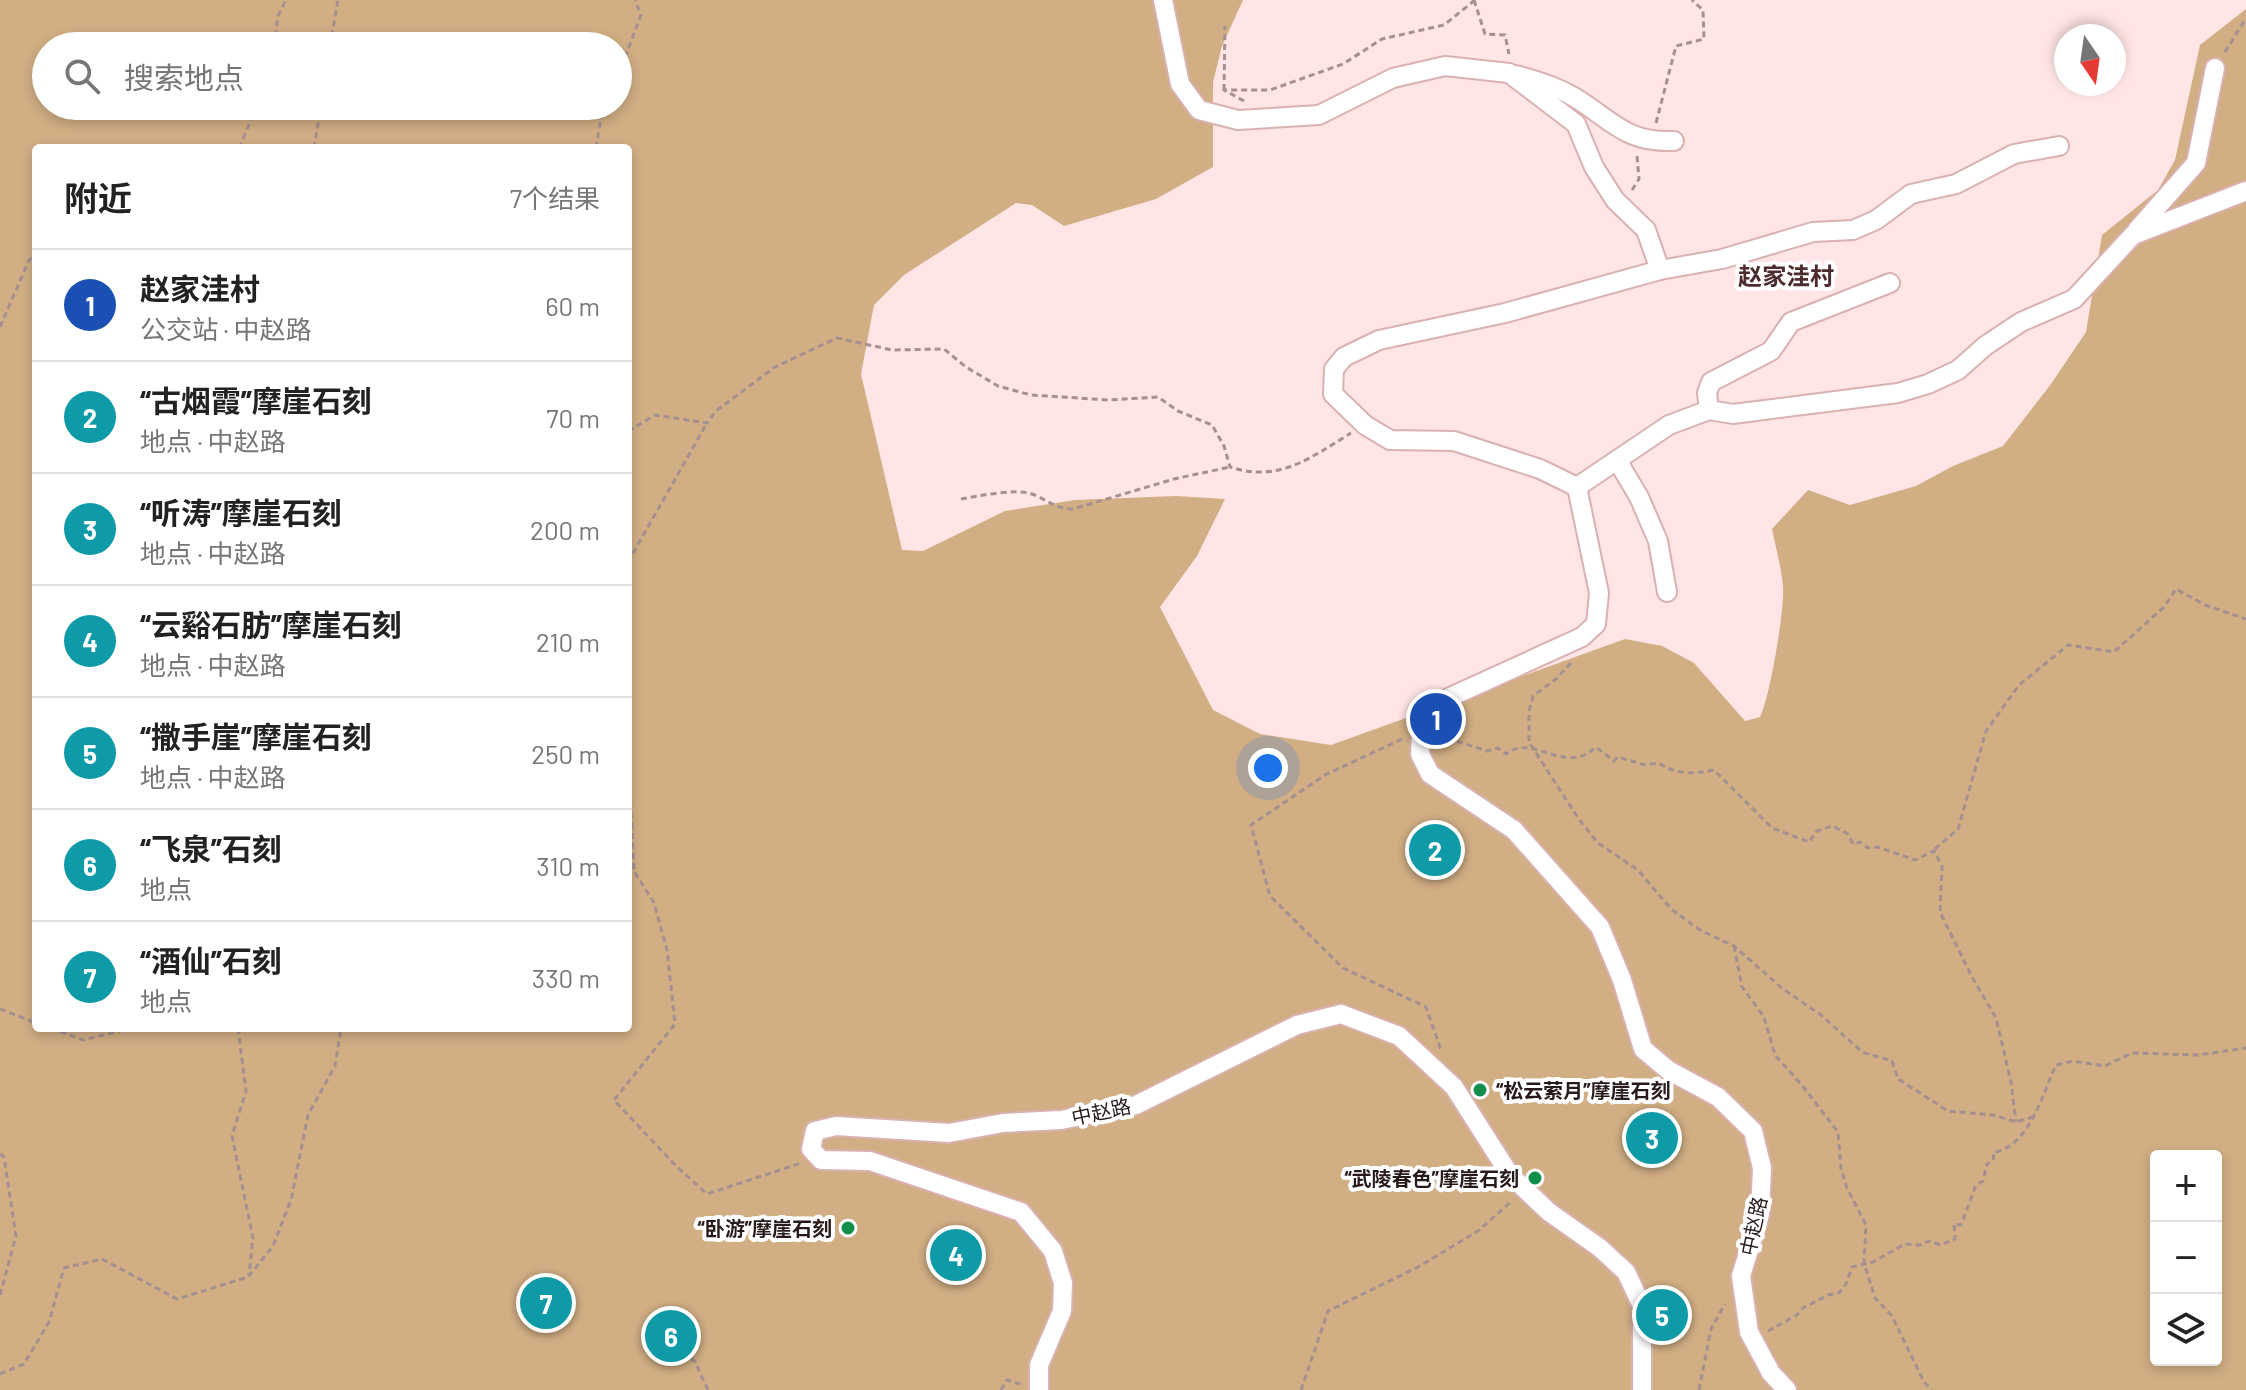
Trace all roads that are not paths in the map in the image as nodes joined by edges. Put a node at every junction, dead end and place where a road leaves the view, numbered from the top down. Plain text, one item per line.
1 (1163, 0) edge
2 (2215, 68) road end
3 (1509, 73) junction
4 (1674, 141) dead end
5 (2059, 146) dead end
6 (2246, 191) edge
7 (2133, 235) junction
8 (1660, 270) junction
9 (1890, 283) dead end
10 (1709, 410) junction
11 (1617, 460) junction
12 (1577, 487) junction
13 (1667, 592) dead end
14 (1039, 1390) edge
15 (1642, 1390) edge
16 (1787, 1390) edge

1 - 3 street
2 - 7 street
3 - 4 street
3 - 8 street
5 - 8 street
6 - 7 street
7 - 10 street
8 - 12 street
9 - 10 street
10 - 11 street
11 - 12 street
11 - 13 street
12 - 16 street, 中赵路
14 - 15 street, 中赵路

